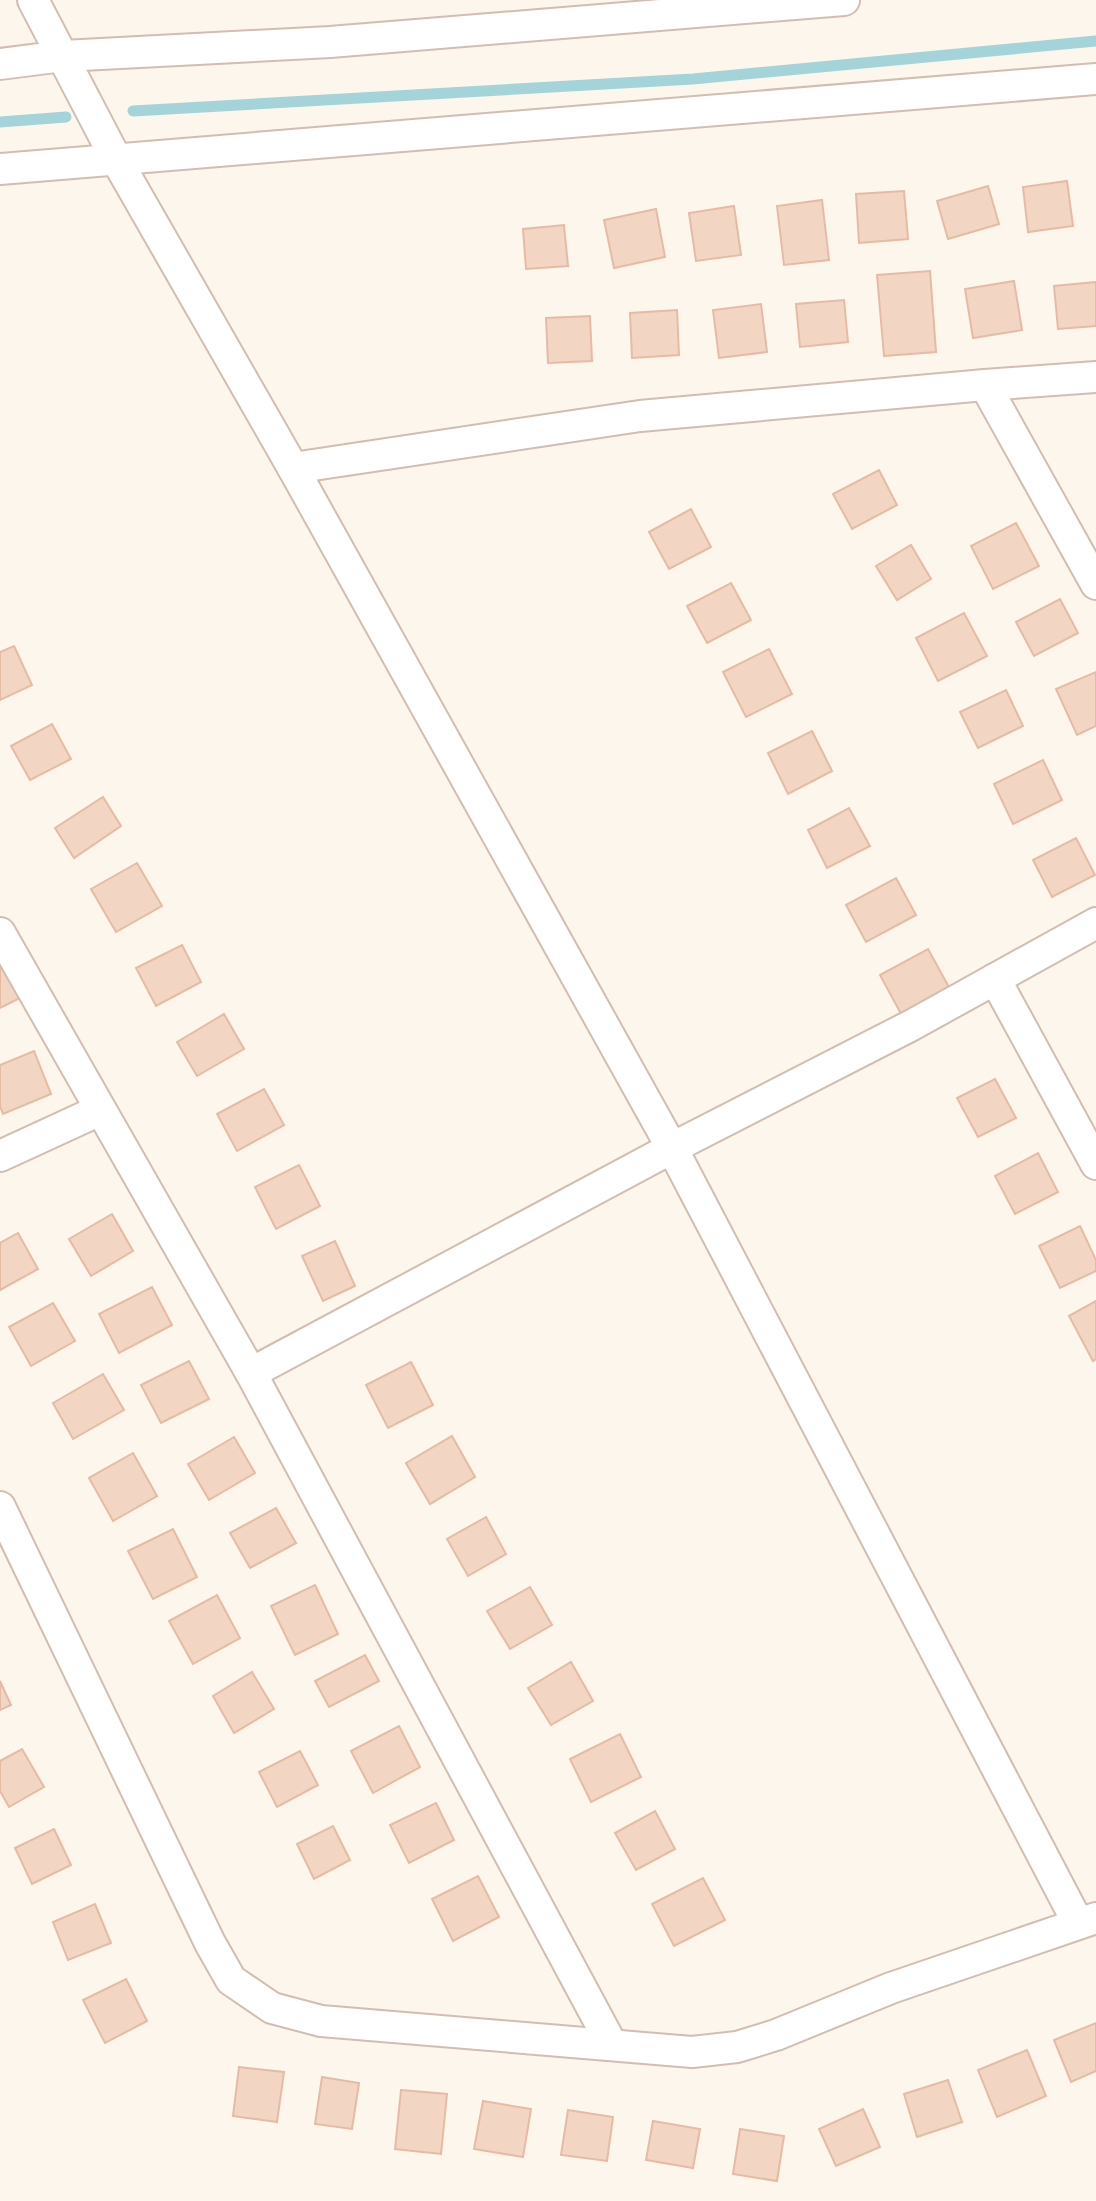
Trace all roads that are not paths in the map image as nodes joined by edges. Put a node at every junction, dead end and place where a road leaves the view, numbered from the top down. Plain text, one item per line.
1 (33, 0) edge
2 (844, 0) edge
3 (63, 56) junction
4 (0, 64) edge
5 (1096, 79) edge
6 (116, 159) junction
7 (0, 169) edge
8 (1096, 377) edge
9 (985, 385) junction
10 (293, 468) junction
11 (1096, 584) edge
12 (1096, 923) edge
13 (0, 933) edge
14 (995, 979) junction
15 (100, 1110) junction
16 (672, 1148) junction
17 (0, 1156) edge
18 (1096, 1164) edge
19 (251, 1373) junction
20 (0, 1507) edge
21 (1087, 1920) edge
22 (612, 2045) junction

1 - 3 street
2 - 3 street
3 - 4 street
3 - 6 street
5 - 6 street
6 - 7 street
6 - 10 street
8 - 9 street
9 - 10 street
9 - 11 street
10 - 16 street
12 - 14 street
13 - 15 street
14 - 16 street
14 - 18 street
15 - 17 street
15 - 19 street
16 - 19 street
16 - 21 street
19 - 22 street
20 - 22 street
21 - 22 street

